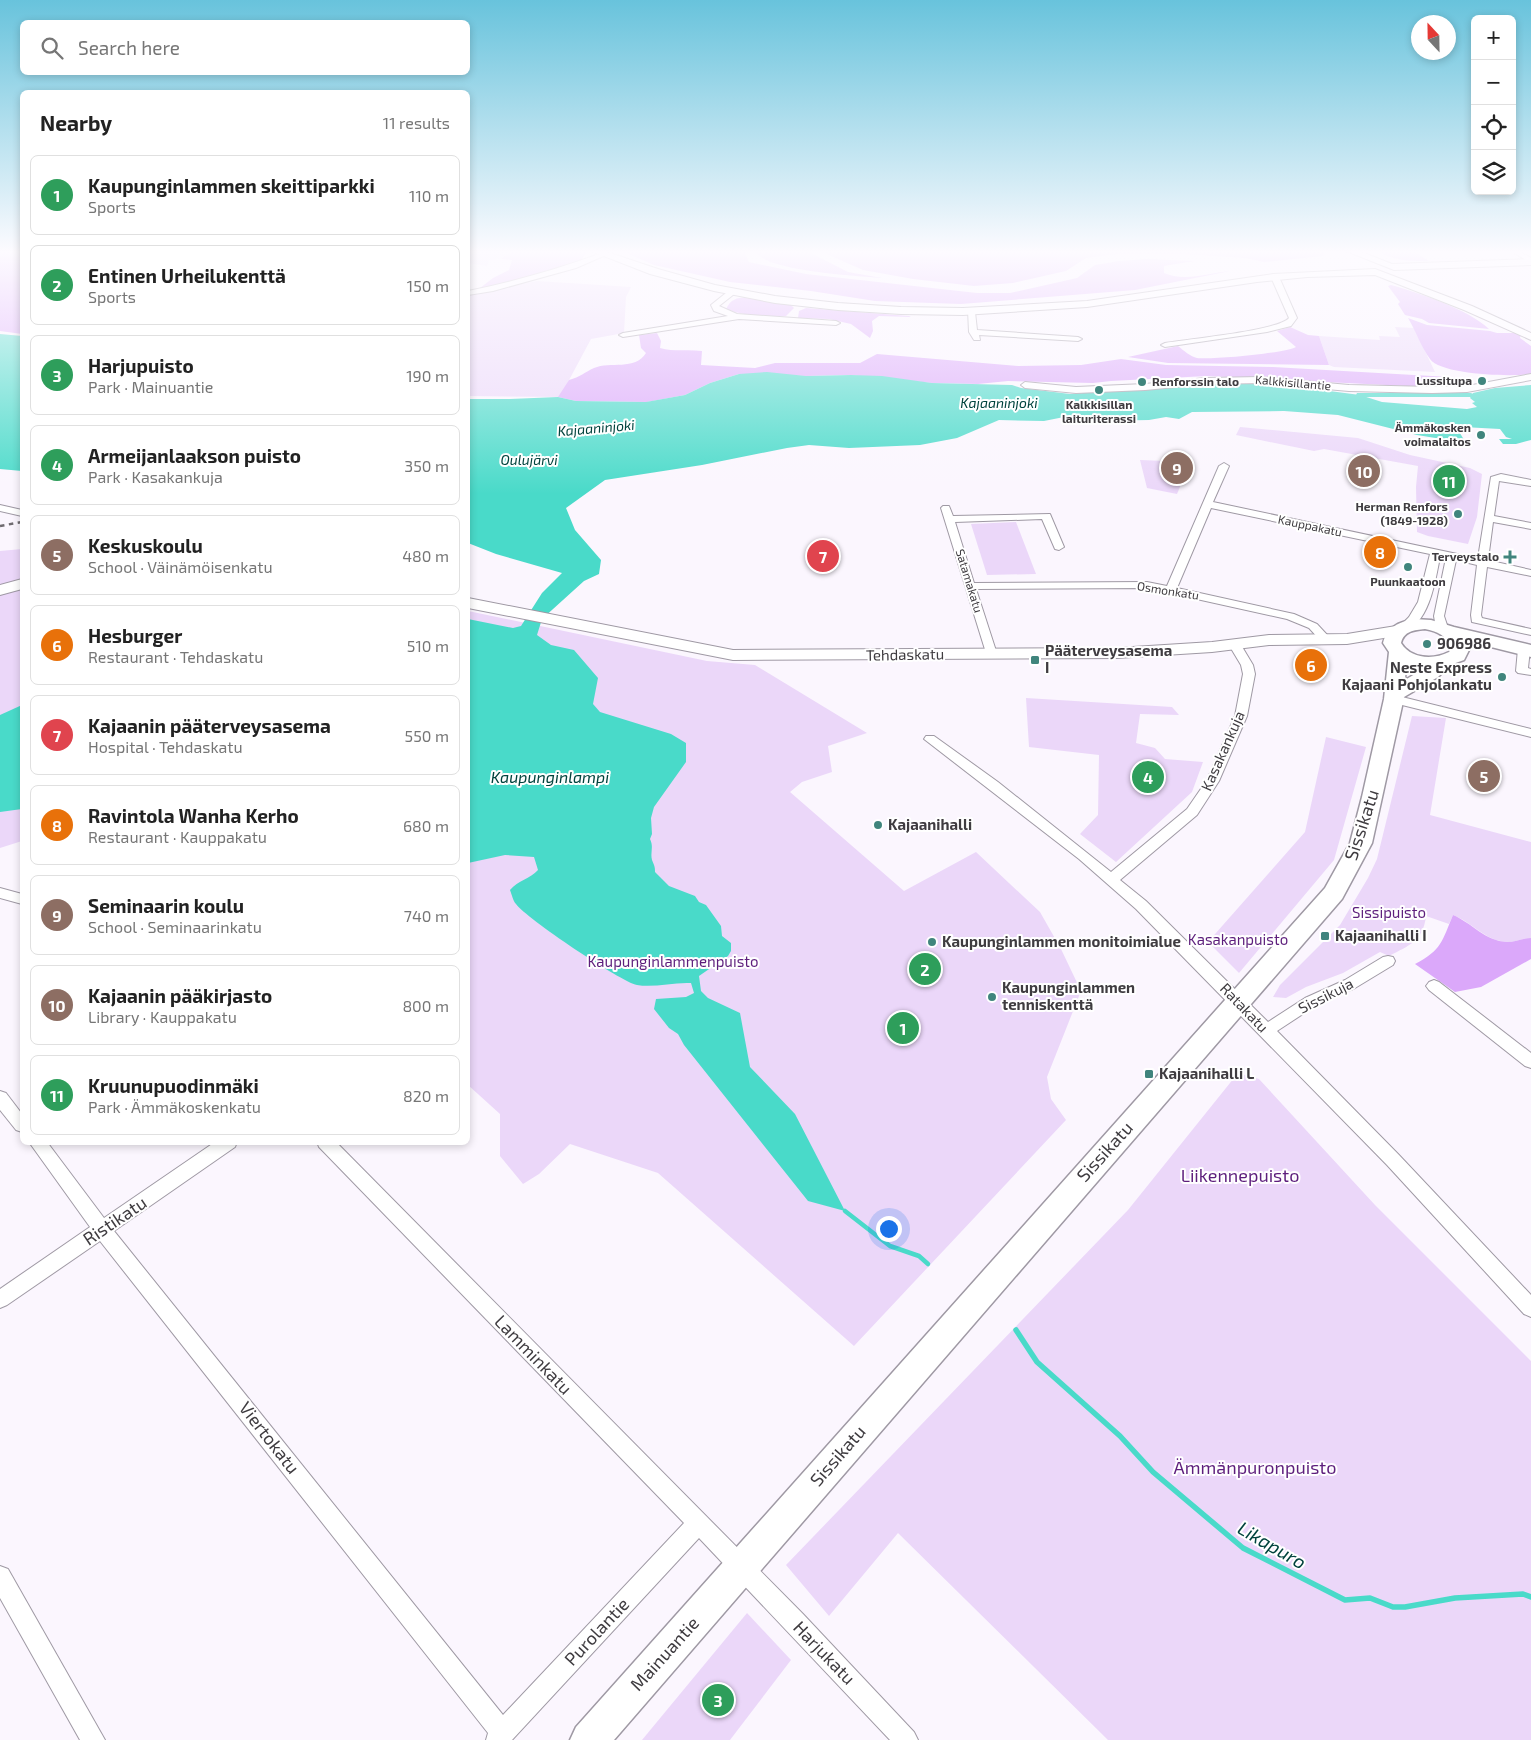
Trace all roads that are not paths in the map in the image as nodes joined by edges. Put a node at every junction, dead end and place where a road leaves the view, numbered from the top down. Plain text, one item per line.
1 (640, 332) edge
2 (975, 332) edge
3 (1251, 332) edge
4 (623, 335) dead end
5 (1078, 339) dead end
6 (1165, 345) dead end
7 (1531, 377) edge
8 (1025, 385) dead end
9 (1224, 466) dead end
10 (1531, 483) edge
11 (1207, 504) junction
12 (0, 508) edge
13 (946, 508) dead end
14 (20, 513) edge
15 (1488, 518) junction
16 (950, 519) junction
17 (1531, 526) edge
18 (1059, 547) dead end
19 (1413, 548) joint
20 (1435, 553) junction
21 (1452, 556) junction
22 (1482, 562) junction
23 (1531, 573) edge
24 (20, 585) edge
25 (971, 586) junction
26 (0, 590) edge
27 (1171, 590) junction
28 (470, 603) edge
29 (1401, 629) junction
30 (1444, 629) junction
31 (1324, 638) junction
32 (1347, 639) junction
33 (1524, 645) edge
34 (1235, 646) junction
35 (1397, 651) junction
36 (991, 654) junction
37 (1451, 657) junction
38 (1527, 672) edge
39 (1394, 697) junction
40 (1531, 733) edge
41 (930, 739) dead end
42 (1112, 879) junction
43 (0, 893) edge
44 (20, 898) edge
45 (1388, 961) dead end
46 (1434, 986) dead end
47 (1239, 1002) junction
48 (1266, 1031) junction
49 (1531, 1062) edge
50 (0, 1098) edge
51 (20, 1123) edge
52 (38, 1145) edge
53 (225, 1145) edge
54 (328, 1145) edge
55 (102, 1230) junction
56 (0, 1299) edge
57 (1531, 1308) edge
58 (698, 1524) junction
59 (741, 1569) junction
60 (0, 1577) edge
61 (499, 1736) edge
62 (93, 1740) edge
63 (589, 1740) edge
64 (906, 1740) edge

1 - 4 street
2 - 5 street
3 - 6 street
7 - 8 street, Kalkkisillantie
9 - 11 street
10 - 15 street
11 - 19 street, Kauppakatu
11 - 27 street
12 - 14 street
13 - 16 street, Satamakatu
15 - 17 street
15 - 22 street
16 - 18 street
16 - 25 street, Satamakatu
19 - 20 street, Kauppakatu
20 - 21 street, Kauppakatu
20 - 29 street
21 - 22 street, Kauppakatu
21 - 30 street
22 - 23 street, Kauppakatu
22 - 33 street
24 - 26 street
25 - 27 street, Osmonkatu
25 - 36 street, Satamakatu
27 - 31 street, Osmonkatu
28 - 36 street, Tehdaskatu
29 - 30 main road
29 - 32 street, Tehdaskatu
29 - 35 main road, Sissikatu
30 - 33 main road
30 - 37 main road
31 - 32 street, Tehdaskatu
31 - 34 street, Tehdaskatu
32 - 35 street, Tehdaskatu
33 - 37 main road
33 - 38 street
34 - 36 street, Tehdaskatu
34 - 42 street, Kasakankuja
35 - 37 main road
35 - 39 main road, Sissikatu
37 - 39 main road
39 - 40 street
39 - 47 main road, Sissikatu
41 - 42 street, Ratakatu
42 - 47 street, Ratakatu
43 - 44 street
45 - 48 street, Sissikuja
46 - 49 street
47 - 48 street, Ratakatu
47 - 59 main road, Sissikatu
48 - 57 street, Ratakatu
50 - 51 street
52 - 55 street, Viertokatu
53 - 55 street, Ristikatu
54 - 58 street, Lamminkatu
55 - 56 street, Ristikatu
55 - 61 street, Viertokatu
58 - 59 street, Lamminkatu
58 - 61 street, Purolantie
59 - 63 main road, Mainuantie
59 - 64 street, Harjukatu
60 - 62 street

